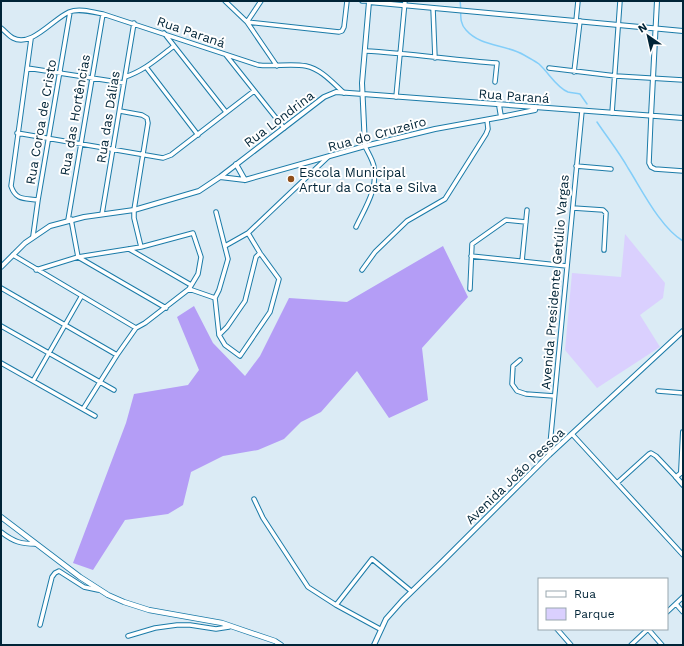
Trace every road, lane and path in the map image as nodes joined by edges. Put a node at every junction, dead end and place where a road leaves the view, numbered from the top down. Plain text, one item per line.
1 (225, 1) edge
2 (261, 1) edge
3 (347, 1) edge
4 (362, 1) edge
5 (369, 1) edge
6 (578, 1) edge
7 (620, 1) edge
8 (657, 1) edge
9 (405, 3) edge
10 (433, 8) junction
11 (70, 12) junction
12 (103, 14) junction
13 (578, 21) junction
14 (247, 22) junction
15 (134, 23) junction
16 (619, 25) junction
17 (1, 28) edge
18 (655, 28) junction
19 (683, 31) edge
20 (164, 33) junction
21 (31, 39) junction
22 (174, 46) junction
23 (364, 51) junction
24 (400, 53) junction
25 (226, 54) junction
26 (435, 58) junction
27 (276, 66) junction
28 (146, 67) junction
29 (27, 68) junction
30 (549, 68) dead end
31 (574, 72) junction
32 (60, 73) junction
33 (616, 76) junction
34 (125, 77) junction
35 (92, 78) junction
36 (652, 78) junction
37 (683, 80) edge
38 (495, 82) dead end
39 (124, 83) junction
40 (254, 91) junction
41 (336, 92) joint
42 (344, 93) junction
43 (362, 95) junction
44 (396, 97) junction
45 (499, 105) junction
46 (540, 109) junction
47 (120, 111) junction
48 (582, 111) junction
49 (226, 112) junction
50 (612, 113) junction
51 (651, 116) junction
52 (501, 117) junction
53 (683, 118) edge
54 (487, 120) junction
55 (284, 128) junction
56 (18, 133) junction
57 (198, 135) junction
58 (49, 138) junction
59 (81, 144) junction
60 (365, 146) junction
61 (113, 149) junction
62 (143, 154) junction
63 (328, 158) junction
64 (236, 164) junction
65 (576, 166) junction
66 (611, 169) dead end
67 (683, 171) edge
68 (220, 177) junction
69 (245, 180) junction
70 (38, 200) junction
71 (573, 208) junction
72 (134, 210) junction
73 (527, 210) dead end
74 (216, 212) dead end
75 (102, 214) junction
76 (70, 220) junction
77 (526, 222) junction
78 (356, 227) dead end
79 (248, 234) junction
80 (33, 236) junction
81 (225, 246) junction
82 (141, 247) junction
83 (129, 249) junction
84 (604, 250) dead end
85 (260, 253) junction
86 (13, 255) junction
87 (471, 256) junction
88 (78, 257) junction
89 (522, 261) junction
90 (2, 266) edge
91 (567, 266) junction
92 (36, 270) junction
93 (362, 270) dead end
94 (192, 285) junction
95 (1, 288) edge
96 (470, 289) dead end
97 (189, 290) junction
98 (82, 297) junction
99 (215, 298) junction
100 (166, 308) junction
101 (65, 324) junction
102 (1, 326) edge
103 (136, 328) junction
104 (683, 331) edge
105 (219, 335) junction
106 (49, 353) junction
107 (117, 354) junction
108 (520, 360) dead end
109 (1, 363) edge
110 (33, 381) junction
111 (100, 382) junction
112 (114, 390) dead end
113 (658, 391) dead end
114 (683, 393) edge
115 (554, 396) junction
116 (83, 410) junction
117 (94, 416) dead end
118 (683, 432) edge
119 (572, 434) junction
120 (549, 455) junction
121 (682, 473) edge
122 (676, 477) junction
123 (617, 483) junction
124 (683, 485) edge
125 (254, 499) dead end
126 (1, 517) edge
127 (1, 532) edge
128 (36, 544) junction
129 (683, 555) edge
130 (98, 590) junction
131 (411, 591) junction
132 (683, 597) edge
133 (676, 604) junction
134 (336, 605) junction
135 (668, 611) edge
136 (683, 612) edge
137 (40, 625) dead end
138 (229, 627) junction
139 (380, 629) junction
140 (558, 630) edge
141 (647, 630) edge
142 (649, 630) edge
143 (128, 636) dead end
144 (281, 645) edge
145 (374, 645) edge
146 (571, 645) edge
147 (631, 645) edge
148 (662, 645) edge

1 - 14 street
2 - 14 street
3 - 14 street
4 - 5 street
5 - 9 street
5 - 23 street
6 - 13 street
7 - 16 street
8 - 18 street
9 - 10 street
9 - 24 street
10 - 13 street
10 - 26 street
11 - 12 street, Rua Paraná
11 - 21 street
11 - 32 street, Rua Coroa de Cristo
12 - 15 street, Rua Paraná
12 - 35 street, Rua das Hortências
13 - 16 street
13 - 31 street
14 - 27 street
15 - 20 street, Rua Paraná
15 - 34 street, Rua das Dálias
16 - 18 street
16 - 33 street
17 - 21 street
18 - 19 street
18 - 36 street
20 - 22 street
20 - 25 street, Rua Paraná
21 - 29 street
22 - 28 street
22 - 49 street
23 - 24 street
23 - 43 street
24 - 26 street
24 - 44 street
25 - 27 street, Rua Paraná
25 - 40 street
26 - 38 street
27 - 42 street, Rua Paraná
28 - 34 street
28 - 57 street
29 - 32 street
29 - 56 street
30 - 31 street
31 - 33 street
32 - 35 street
32 - 58 street, Rua Coroa de Cristo
33 - 36 street
33 - 50 street
34 - 39 street, Rua das Dálias
35 - 39 street
35 - 59 street, Rua das Hortências
36 - 37 street
36 - 51 street
39 - 47 street, Rua das Dálias
40 - 49 street
40 - 55 street
41 - 42 street, Rua Paraná
41 - 55 street, Rua Londrina
42 - 43 street, Rua Paraná
43 - 44 street, Rua Paraná
43 - 60 street
44 - 45 street, Rua Paraná
45 - 46 street, Rua Paraná
45 - 52 street
46 - 48 street, Rua Paraná
46 - 52 street, Rua do Cruzeiro
47 - 61 street, Rua das Dálias
47 - 62 street
48 - 50 street, Rua Paraná
48 - 65 street, Avenida Presidente Getúlio Vargas
49 - 57 street
50 - 51 street, Rua Paraná
51 - 53 street, Rua Paraná
51 - 67 street
52 - 54 street, Rua do Cruzeiro
54 - 60 street, Rua do Cruzeiro
54 - 93 street
55 - 64 street, Rua Londrina
56 - 58 street
56 - 70 street
57 - 62 street
58 - 59 street
58 - 70 street, Rua Coroa de Cristo
59 - 61 street
59 - 76 street, Rua das Hortências
60 - 63 street, Rua do Cruzeiro
60 - 78 street
61 - 62 street
61 - 75 street, Rua das Dálias
62 - 72 street
63 - 69 street, Rua do Cruzeiro
63 - 79 street
64 - 68 street, Rua Londrina
64 - 69 street
65 - 66 street
65 - 71 street, Avenida Presidente Getúlio Vargas
68 - 69 street, Rua do Cruzeiro
68 - 72 street, Rua Londrina
70 - 80 street, Rua Coroa de Cristo
71 - 84 street
71 - 91 street, Avenida Presidente Getúlio Vargas
72 - 75 street
72 - 82 street
73 - 77 street
74 - 81 street
75 - 76 street
76 - 80 street
76 - 88 street
77 - 87 street
77 - 89 street
79 - 81 street
79 - 85 street
80 - 86 street
81 - 99 street
82 - 83 street
82 - 94 street
83 - 88 street
83 - 94 street
85 - 105 street
85 - 105 street
86 - 90 street
86 - 92 street
87 - 89 street
87 - 96 street
88 - 92 street
88 - 100 street
89 - 91 street
91 - 115 street, Avenida Presidente Getúlio Vargas
92 - 98 street
94 - 97 street
95 - 101 street
97 - 99 street
97 - 100 street
98 - 101 street
98 - 103 street
99 - 105 street
100 - 103 street
101 - 106 street
101 - 107 street
102 - 106 street
103 - 107 street
104 - 119 street, Avenida João Pessoa
106 - 110 street
106 - 111 street
107 - 111 street
108 - 115 street
109 - 110 street
110 - 116 street
111 - 112 street
111 - 116 street
113 - 114 street
115 - 120 street, Avenida Presidente Getúlio Vargas
116 - 117 street
118 - 121 street
119 - 120 street, Avenida João Pessoa
119 - 123 street
120 - 131 street, Avenida João Pessoa
121 - 122 street
122 - 123 street
122 - 124 street
123 - 129 street
125 - 134 street
126 - 128 main road
127 - 128 street
128 - 130 main road
130 - 137 street
130 - 138 main road
131 - 134 street
131 - 139 street, Avenida João Pessoa
132 - 133 street
133 - 135 street
133 - 136 street
134 - 139 street
138 - 143 street
138 - 144 main road
139 - 145 street, Avenida João Pessoa
140 - 146 street
141 - 147 street
142 - 148 street

